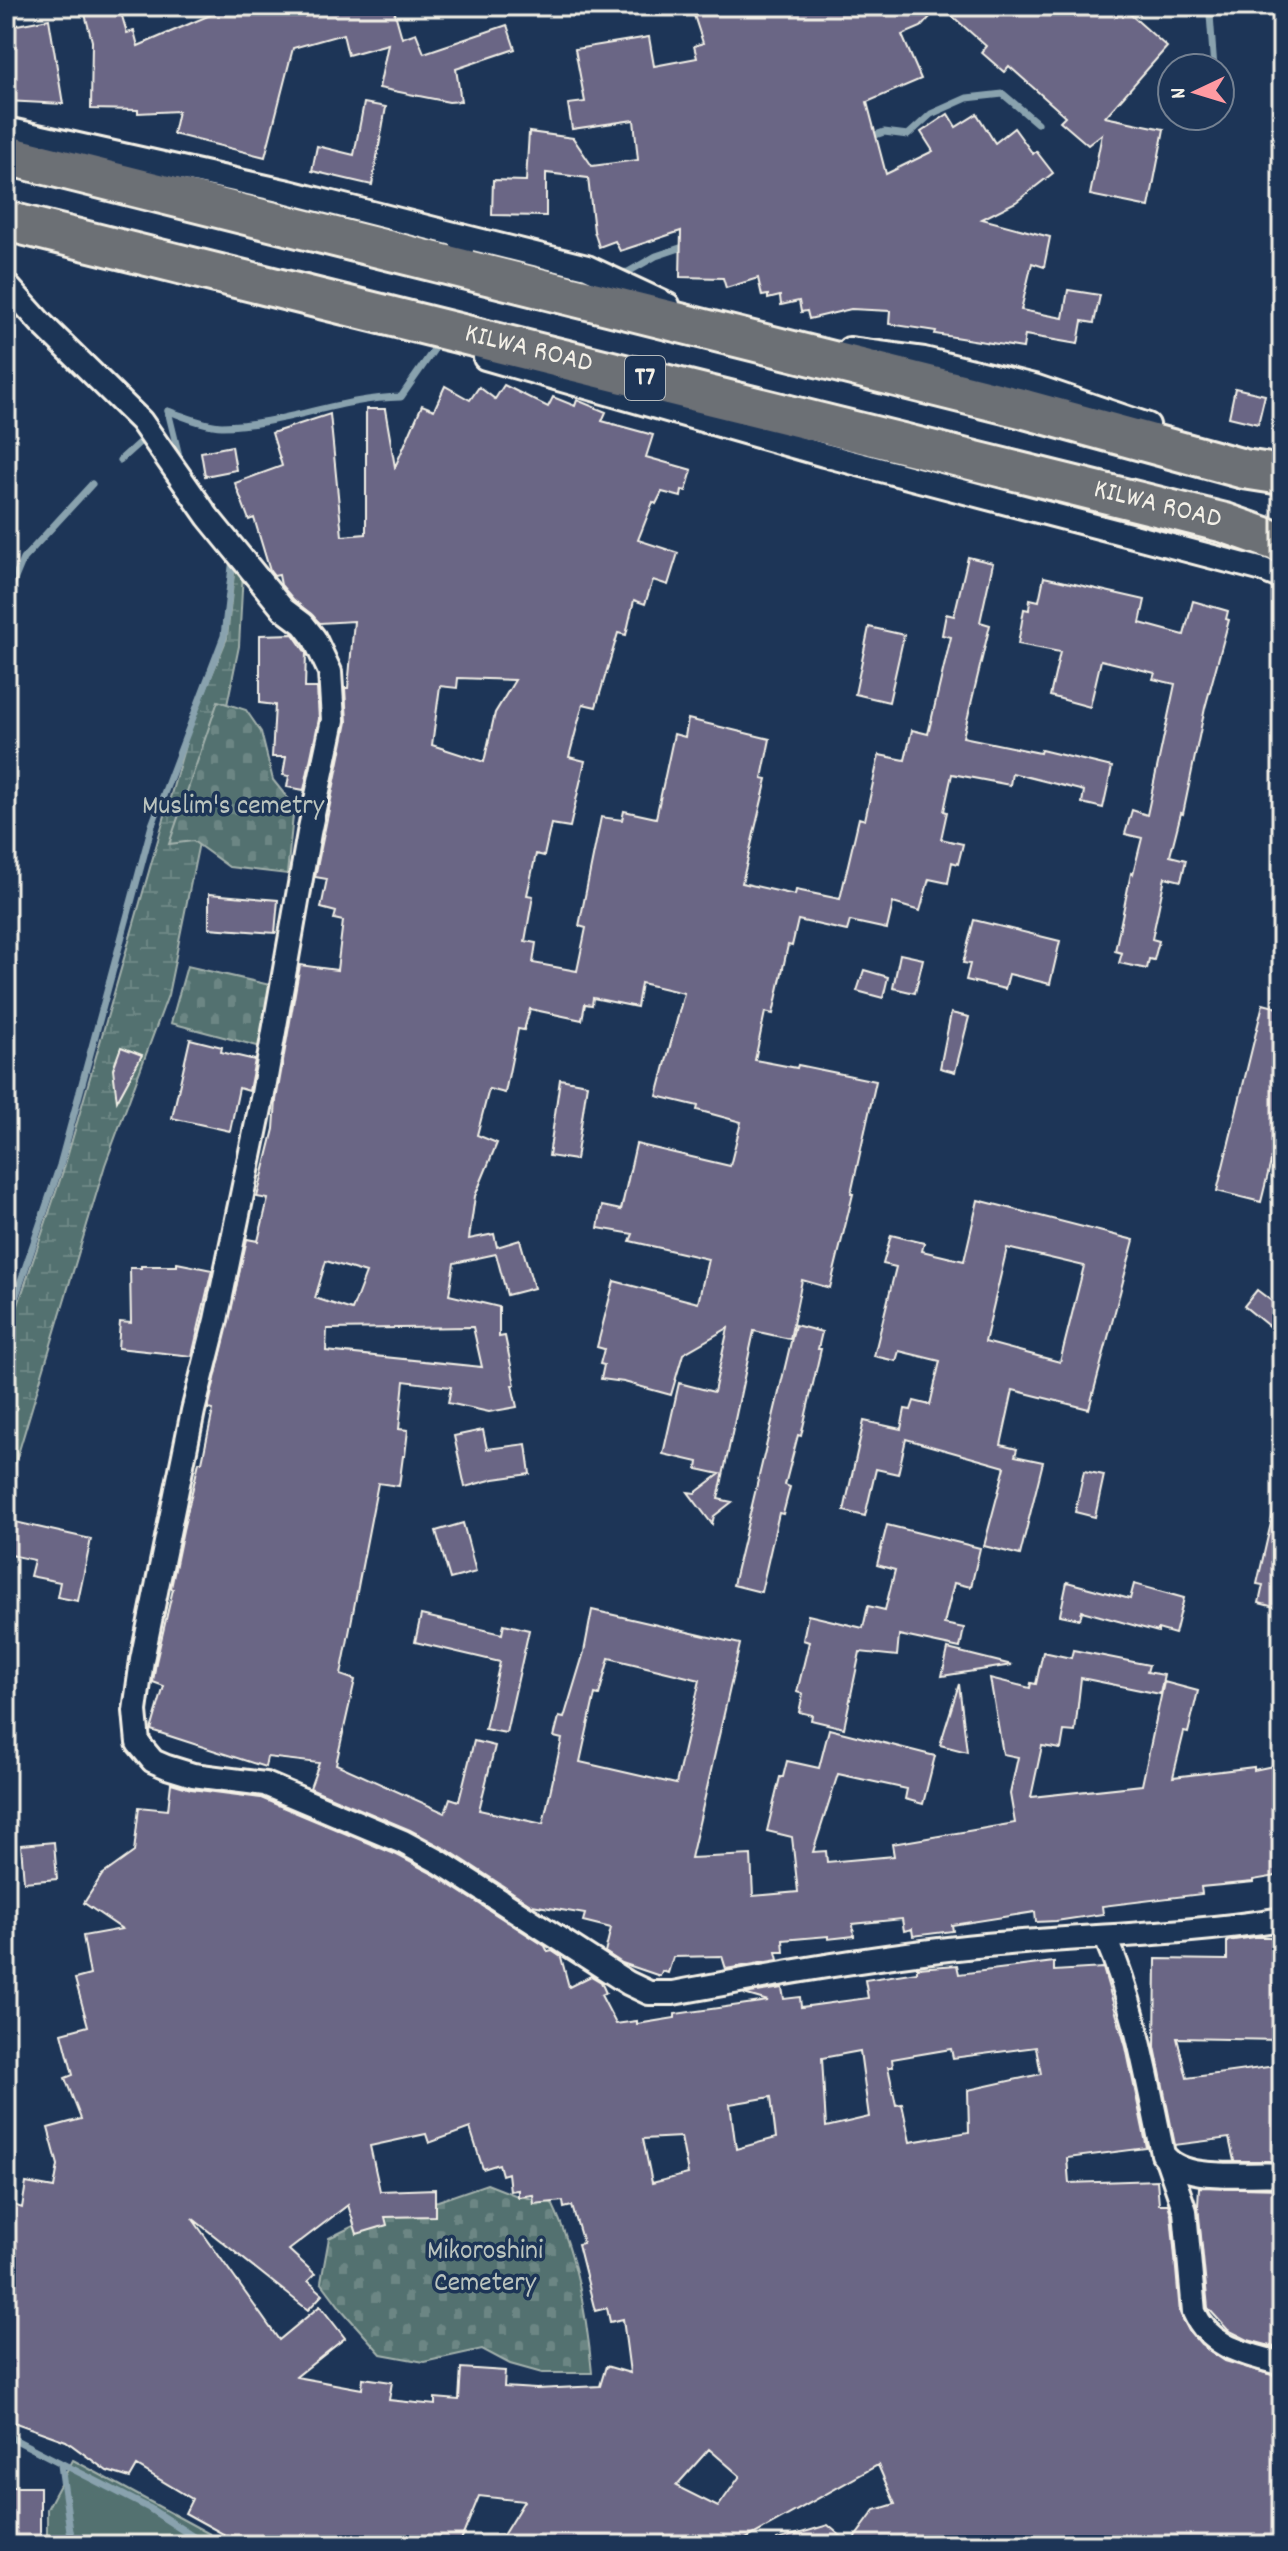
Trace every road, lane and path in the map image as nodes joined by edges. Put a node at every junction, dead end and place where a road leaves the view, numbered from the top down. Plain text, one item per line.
1 (6, 129) edge
2 (6, 155) edge
3 (6, 221) edge
4 (6, 238) edge
5 (462, 252) junction
6 (6, 284) edge
7 (1282, 460) edge
8 (1282, 475) edge
9 (1282, 543) edge
10 (1282, 578) edge
11 (1282, 1919) edge
12 (1106, 1938) junction
13 (1168, 2162) junction
14 (1282, 2175) edge
15 (1282, 2364) edge

1 - 5 street
2 - 5 highway, KILWA ROAD / T7
3 - 9 highway, KILWA ROAD / T7
4 - 10 street
5 - 7 street
5 - 8 highway, KILWA ROAD / T7
6 - 12 street
11 - 12 street
12 - 13 street
13 - 14 street
13 - 15 street

